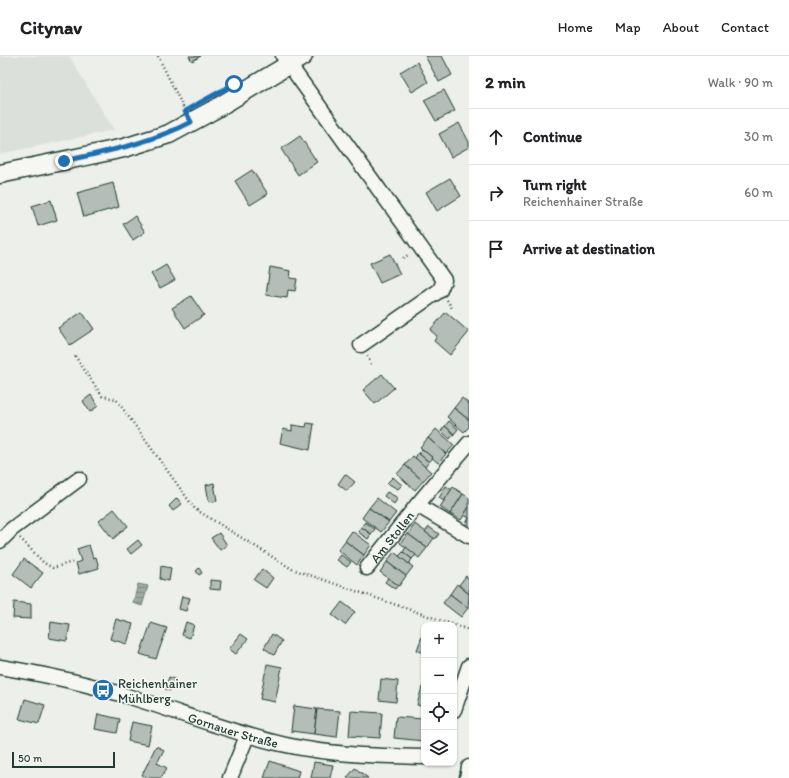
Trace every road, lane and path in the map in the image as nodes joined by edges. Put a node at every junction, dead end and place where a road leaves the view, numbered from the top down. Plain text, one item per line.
1 (158, 56) edge
2 (292, 59) edge
3 (178, 114) dead end
4 (0, 174) edge
5 (361, 345) dead end
6 (75, 356) dead end
7 (469, 443) edge
8 (79, 479) dead end
9 (417, 505) junction
10 (12, 529) junction
11 (469, 536) edge
12 (0, 541) edge
13 (75, 561) dead end
14 (367, 568) dead end
15 (469, 630) edge
16 (469, 666) edge
17 (0, 667) edge
18 (457, 701) edge
19 (247, 736) junction
20 (421, 757) edge
21 (469, 766) edge
22 (230, 778) edge
23 (467, 778) edge

1 - 3 path
2 - 4 main road
2 - 5 street
6 - 15 path
7 - 9 street, Am Stollen
8 - 10 street
9 - 11 street, Am Stollen
9 - 14 street, Am Stollen
10 - 12 street
10 - 13 path
16 - 18 street
17 - 19 street, Gornauer Straße
19 - 20 street, Gornauer Straße
19 - 22 street
21 - 23 street

